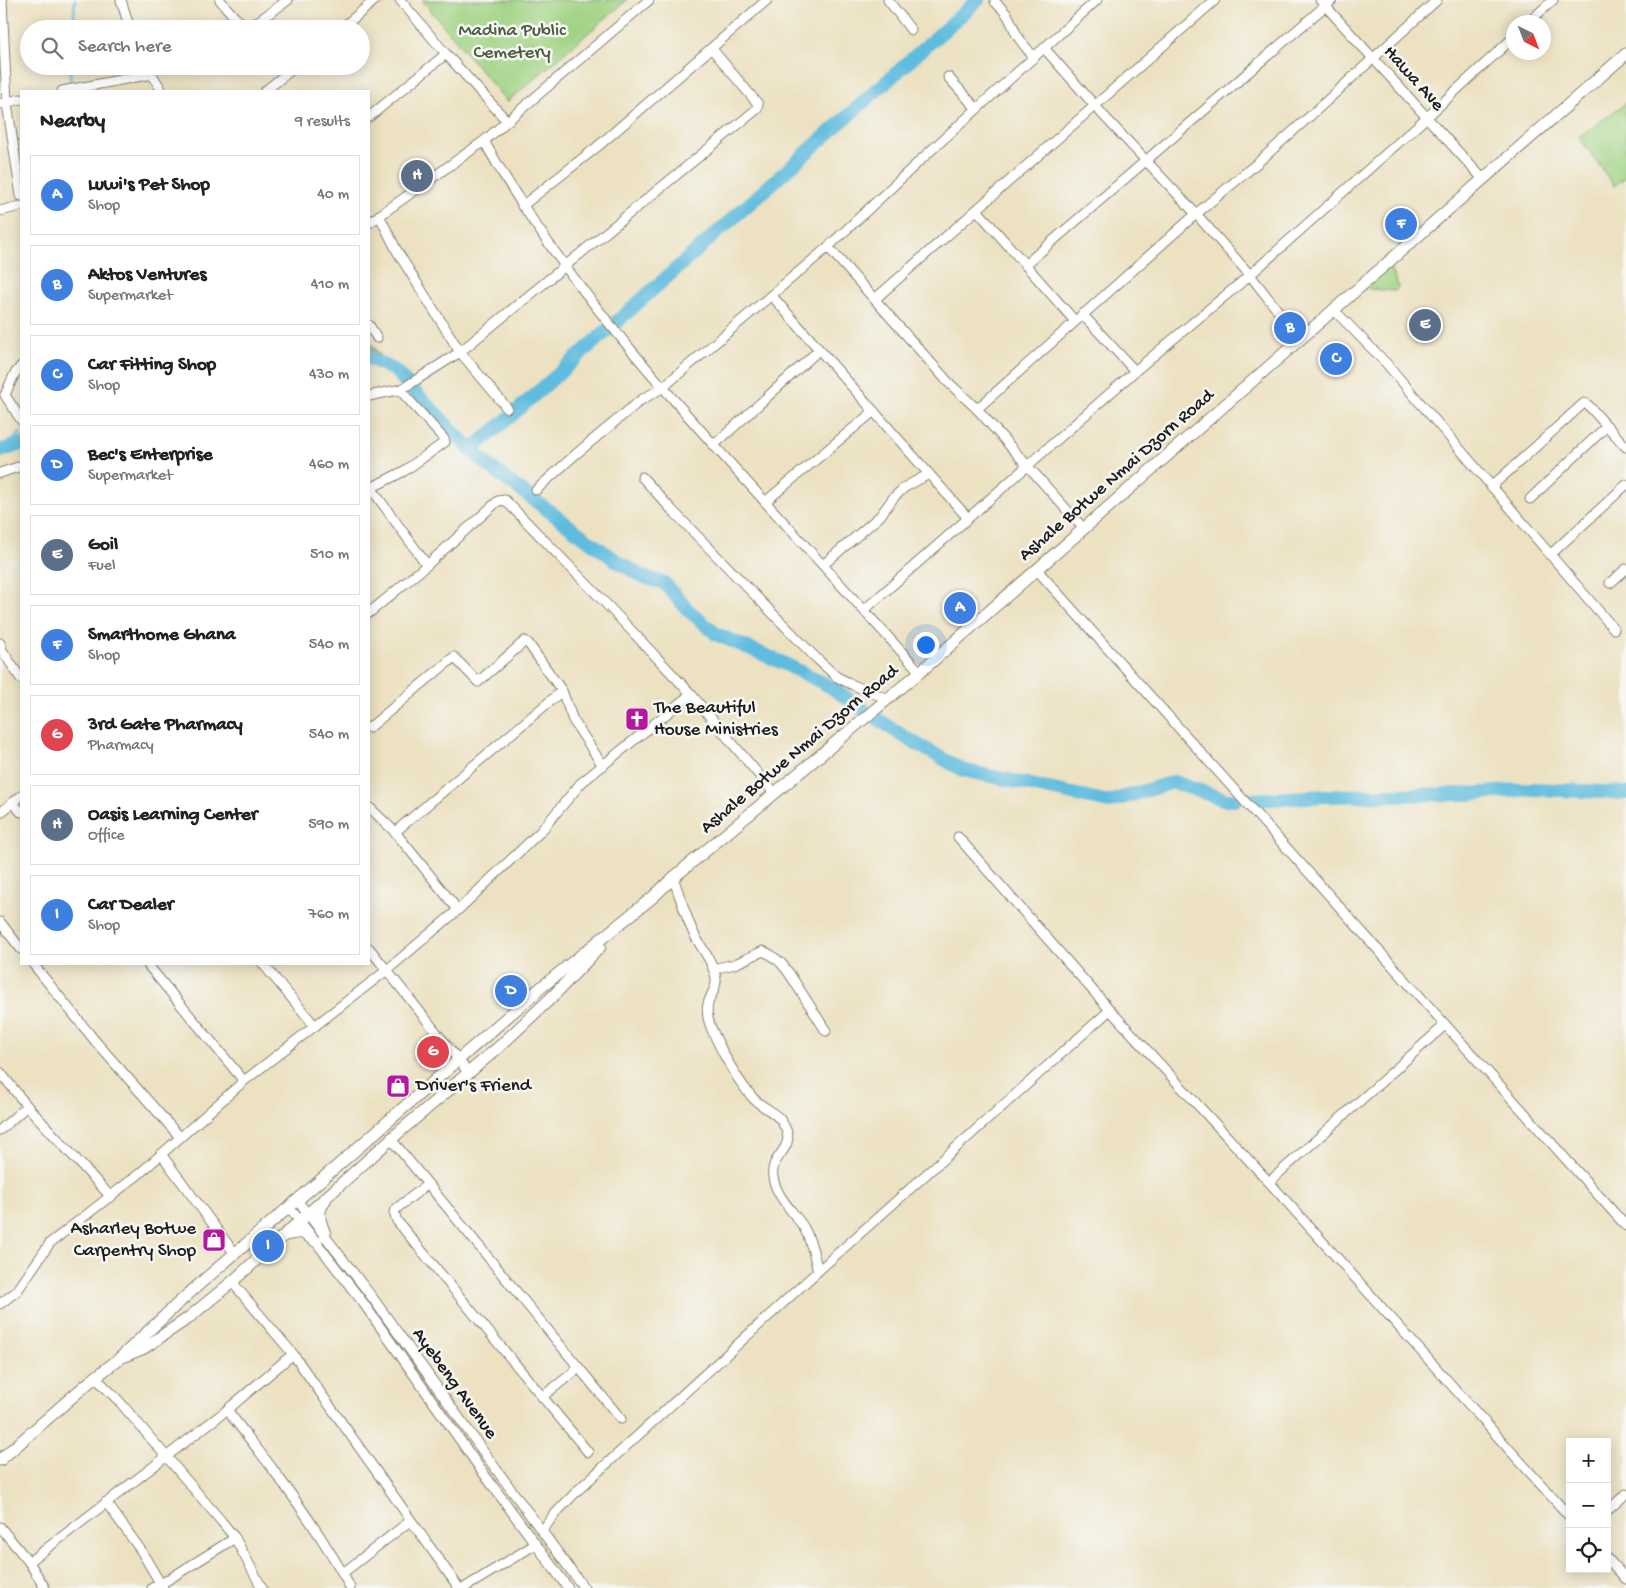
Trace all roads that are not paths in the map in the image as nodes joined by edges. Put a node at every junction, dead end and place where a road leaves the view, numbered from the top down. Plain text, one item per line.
1 (2, 0) edge
2 (120, 0) edge
3 (220, 0) edge
4 (288, 0) edge
5 (375, 0) edge
6 (400, 0) edge
7 (649, 0) edge
8 (767, 0) edge
9 (888, 0) edge
10 (995, 0) edge
11 (1098, 0) edge
12 (1215, 0) edge
13 (1437, 0) edge
14 (1554, 0) edge
15 (1326, 2) edge
16 (1537, 15) edge
17 (127, 20) edge
18 (237, 20) edge
19 (263, 20) edge
20 (352, 20) edge
21 (911, 30) dead end
22 (1506, 44) edge
23 (1045, 48) junction
24 (712, 49) junction
25 (446, 54) junction
26 (1626, 54) edge
27 (1034, 58) junction
28 (1374, 59) junction
29 (129, 75) edge
30 (153, 75) edge
31 (285, 75) edge
32 (948, 77) dead end
33 (66, 90) edge
34 (161, 90) edge
35 (266, 90) edge
36 (20, 100) edge
37 (4, 103) edge
38 (1095, 105) junction
39 (977, 109) junction
40 (370, 116) edge
41 (1426, 118) junction
42 (507, 121) junction
43 (484, 141) junction
44 (1145, 160) junction
45 (1482, 178) junction
46 (20, 191) edge
47 (20, 206) edge
48 (522, 206) junction
49 (977, 210) junction
50 (0, 211) edge
51 (1196, 214) junction
52 (379, 215) junction
53 (370, 222) edge
54 (828, 247) junction
55 (1025, 265) junction
56 (564, 267) junction
57 (1250, 275) junction
58 (772, 296) junction
59 (875, 299) junction
60 (1333, 309) junction
61 (1082, 314) junction
62 (1074, 320) junction
63 (370, 327) edge
64 (377, 338) dead end
65 (1300, 339) junction
66 (819, 350) junction
67 (460, 352) junction
68 (20, 367) edge
69 (1135, 371) junction
70 (662, 388) junction
71 (401, 389) junction
72 (2, 395) edge
73 (370, 396) edge
74 (507, 408) dead end
75 (977, 409) junction
76 (874, 411) junction
77 (20, 419) edge
78 (1607, 426) junction
79 (714, 445) junction
80 (1626, 447) edge
81 (1028, 465) junction
82 (20, 466) edge
83 (0, 472) edge
84 (929, 474) junction
85 (642, 478) dead end
86 (1626, 486) edge
87 (1491, 487) junction
88 (370, 488) edge
89 (536, 490) dead end
90 (1530, 499) dead end
91 (765, 502) junction
92 (968, 517) junction
93 (1084, 529) junction
94 (1550, 555) junction
95 (427, 565) junction
96 (823, 565) junction
97 (1626, 569) edge
98 (1037, 570) junction
99 (1610, 583) dead end
100 (864, 610) junction
101 (370, 612) edge
102 (1614, 629) dead end
103 (1, 647) edge
104 (920, 672) junction
105 (20, 677) edge
106 (562, 691) junction
107 (691, 694) junction
108 (888, 699) junction
109 (370, 727) edge
110 (603, 766) junction
111 (775, 794) junction
112 (20, 797) edge
113 (13, 803) junction
114 (370, 808) edge
115 (20, 811) edge
116 (0, 813) edge
117 (395, 832) junction
118 (958, 837) dead end
119 (673, 878) junction
120 (458, 910) junction
121 (627, 918) junction
122 (0, 922) edge
123 (20, 948) edge
124 (370, 949) edge
125 (34, 965) edge
126 (148, 965) edge
127 (263, 965) edge
128 (713, 969) junction
129 (387, 970) junction
130 (1110, 1010) junction
131 (1445, 1025) junction
132 (315, 1026) junction
133 (826, 1031) dead end
134 (459, 1060) junction
135 (0, 1072) edge
136 (468, 1072) junction
137 (244, 1080) junction
138 (27, 1106) junction
139 (0, 1130) edge
140 (179, 1136) junction
141 (391, 1139) junction
142 (161, 1154) junction
143 (1269, 1182) junction
144 (428, 1184) junction
145 (111, 1196) junction
146 (328, 1197) junction
147 (293, 1203) junction
148 (305, 1216) junction
149 (1626, 1226) edge
150 (284, 1235) junction
151 (321, 1238) junction
152 (235, 1254) junction
153 (818, 1271) junction
154 (232, 1282) junction
155 (0, 1304) edge
156 (293, 1354) junction
157 (120, 1358) junction
158 (579, 1368) junction
159 (96, 1378) junction
160 (542, 1397) junction
161 (227, 1410) junction
162 (621, 1419) dead end
163 (588, 1452) dead end
164 (165, 1456) junction
165 (0, 1460) edge
166 (1626, 1494) edge
167 (106, 1502) junction
168 (1611, 1507) edge
169 (1566, 1513) edge
170 (410, 1520) junction
171 (0, 1526) edge
172 (542, 1531) junction
173 (235, 1538) junction
174 (536, 1544) junction
175 (29, 1562) junction
176 (1611, 1562) edge
177 (343, 1573) junction
178 (1626, 1579) edge
179 (162, 1586) edge
180 (45, 1588) edge
181 (152, 1588) edge
182 (262, 1588) edge
183 (350, 1588) edge
184 (459, 1588) edge
185 (464, 1588) edge
186 (568, 1588) edge
187 (584, 1588) edge

1 - 37 street
2 - 17 street
3 - 18 street
4 - 19 street
5 - 20 street
6 - 25 street
7 - 42 street
8 - 24 street
9 - 21 street
10 - 27 street
11 - 23 street
12 - 38 street
13 - 28 street
14 - 16 street
15 - 28 street, Hawa Ave
15 - 44 street
22 - 41 street
23 - 27 street
23 - 38 street
24 - 48 street
24 - 56 street
25 - 40 street
25 - 42 street
26 - 45 main road, Ashale Botwe Nmai Dzorn Road
27 - 39 street
28 - 41 street, Hawa Ave
28 - 51 street
29 - 33 street
30 - 34 street
31 - 35 street
32 - 39 street
36 - 37 street
37 - 46 street
38 - 44 street
38 - 49 street
39 - 54 street
41 - 45 street, Hawa Ave
41 - 57 street
42 - 43 street
43 - 48 street
43 - 52 street
44 - 51 street
44 - 55 street
45 - 60 main road, Ashale Botwe Nmai Dzorn Road
47 - 50 street
48 - 56 street
49 - 55 street
49 - 59 street
51 - 57 street
51 - 61 street
52 - 53 street
52 - 67 street
54 - 58 street
54 - 59 street
55 - 62 street
56 - 67 street
56 - 70 street
57 - 65 street
57 - 69 street
58 - 66 street
58 - 70 street
59 - 75 street
60 - 65 main road, Ashale Botwe Nmai Dzorn Road
60 - 87 street
61 - 62 street
61 - 69 street
62 - 75 street
63 - 64 street
65 - 93 main road, Ashale Botwe Nmai Dzorn Road
66 - 76 street
66 - 79 street
67 - 71 street
67 - 74 street
68 - 72 street
69 - 81 street
70 - 79 street
70 - 89 street
71 - 73 street
71 - 88 street
72 - 77 street
75 - 81 street
76 - 84 street
76 - 91 street
78 - 80 street
78 - 87 street
78 - 90 street
79 - 91 street
81 - 92 street
81 - 93 street
82 - 83 street
84 - 92 street
84 - 96 street
85 - 108 street
86 - 94 street
87 - 94 street
88 - 95 street
91 - 96 street
92 - 100 street
93 - 98 main road, Ashale Botwe Nmai Dzorn Road
94 - 102 street
95 - 101 street
95 - 107 street
96 - 100 street
97 - 99 street
98 - 104 main road, Ashale Botwe Nmai Dzorn Road
98 - 131 street
100 - 104 street
103 - 105 street
104 - 108 main road, Ashale Botwe Nmai Dzorn Road
106 - 109 street
106 - 110 street
106 - 117 street
107 - 110 street
107 - 111 street
108 - 111 main road, Ashale Botwe Nmai Dzorn Road
110 - 120 street
111 - 119 main road, Ashale Botwe Nmai Dzorn Road
112 - 113 street
113 - 115 street
113 - 116 street
114 - 117 street
117 - 120 street
118 - 130 street
119 - 121 main road, Ashale Botwe Nmai Dzorn Road
119 - 128 street
120 - 129 street
121 - 134 main road, Ashale Botwe Nmai Dzorn Road
121 - 136 main road, Ashale Botwe Nmai Dzorn Road
122 - 123 street
124 - 129 street
125 - 140 street
126 - 137 street
127 - 132 street
128 - 133 street
128 - 153 street
129 - 132 street
129 - 134 street
130 - 143 street
130 - 153 street
131 - 143 street
131 - 149 street
132 - 137 street
134 - 136 street
134 - 147 main road, Ashale Botwe Nmai Dzorn Road
135 - 138 street
136 - 141 main road, Ashale Botwe Nmai Dzorn Road
137 - 140 street
138 - 139 street
138 - 145 street
140 - 142 street
141 - 144 street
141 - 146 main road, Ashale Botwe Nmai Dzorn Road
142 - 145 street
142 - 152 street
143 - 169 street
144 - 158 street
144 - 160 street
145 - 155 street
146 - 148 main road, Ashale Botwe Nmai Dzorn Road
146 - 151 main road
147 - 148 street, Ayebeng Avenue
147 - 152 main road, Ashale Botwe Nmai Dzorn Road
148 - 150 main road, Ashale Botwe Nmai Dzorn Road
148 - 151 street, Ayebeng Avenue
150 - 151 main road
150 - 154 main road, Ashale Botwe Nmai Dzorn Road
151 - 172 street, Ayebeng Avenue
151 - 174 street, Ayebeng Avenue
152 - 157 main road, Ashale Botwe Nmai Dzorn Road
153 - 172 street
154 - 156 street
154 - 157 main road, Ashale Botwe Nmai Dzorn Road
156 - 161 street
156 - 170 street
157 - 159 main road, Ashale Botwe Nmai Dzorn Road
158 - 160 street
158 - 162 street
159 - 164 street
159 - 165 main road, Ashale Botwe Nmai Dzorn Road
160 - 163 street
161 - 164 street
161 - 177 street
164 - 167 street
164 - 173 street
166 - 168 street
167 - 175 street
167 - 179 street
170 - 177 street
170 - 184 street
171 - 175 street
172 - 187 street, Ayebeng Avenue
173 - 179 street
173 - 182 street
174 - 185 street
174 - 186 street, Ayebeng Avenue
175 - 180 street
176 - 178 street
177 - 183 street
179 - 181 street

